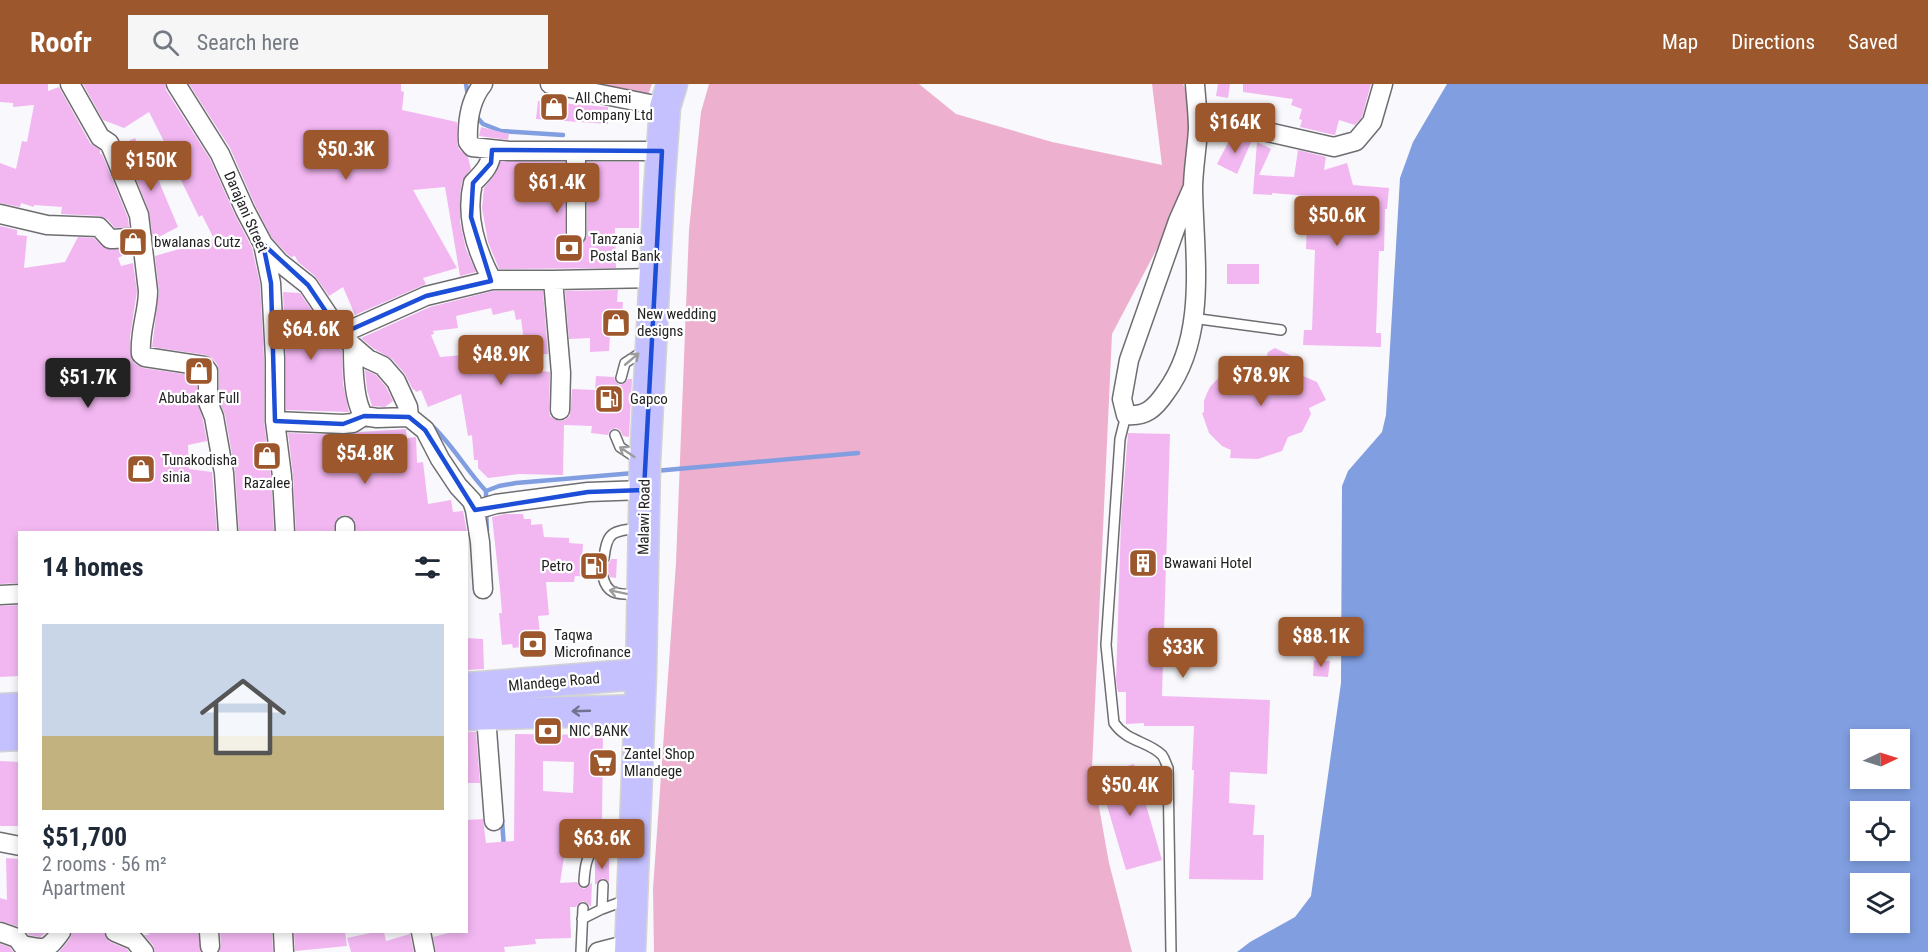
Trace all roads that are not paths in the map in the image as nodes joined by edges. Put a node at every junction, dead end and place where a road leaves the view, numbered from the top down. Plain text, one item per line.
1 (70, 84) edge
2 (176, 84) edge
3 (550, 84) edge
4 (1195, 84) edge
5 (1383, 84) edge
6 (478, 92) edge
7 (668, 95) edge
8 (1198, 116) junction
9 (492, 150) junction
10 (662, 151) junction
11 (576, 152) junction
12 (1193, 187) junction
13 (0, 214) edge
14 (576, 235) dead end
15 (142, 237) junction
16 (263, 244) junction
17 (655, 278) junction
18 (492, 280) junction
19 (553, 280) junction
20 (1192, 318) junction
21 (1281, 330) dead end
22 (652, 345) junction
23 (350, 348) junction
24 (621, 378) dead end
25 (560, 411) dead end
26 (1126, 415) junction
27 (364, 416) junction
28 (409, 417) junction
29 (275, 421) junction
30 (615, 435) dead end
31 (645, 477) junction
32 (484, 507) junction
33 (643, 528) junction
34 (228, 531) edge
35 (285, 531) edge
36 (604, 558) dead end
37 (603, 577) dead end
38 (483, 590) dead end
39 (18, 594) edge
40 (642, 595) junction
41 (0, 596) edge
42 (641, 674) junction
43 (476, 701) edge
44 (18, 708) edge
45 (0, 709) edge
46 (639, 710) junction
47 (18, 735) edge
48 (0, 736) edge
49 (494, 821) dead end
50 (0, 842) edge
51 (18, 846) edge
52 (603, 846) junction
53 (634, 846) junction
54 (603, 859) dead end
55 (584, 882) dead end
56 (603, 885) dead end
57 (631, 899) junction
58 (583, 908) dead end
59 (603, 909) junction
60 (582, 919) junction
61 (0, 932) edge
62 (60, 933) edge
63 (118, 933) edge
64 (283, 933) edge
65 (421, 933) edge
66 (138, 941) edge
67 (630, 948) edge
68 (285, 952) edge
69 (425, 952) edge
70 (581, 952) edge
71 (598, 952) edge
72 (1171, 952) edge

1 - 15 street
2 - 16 street, Darajani Street
3 - 7 street
4 - 8 street
5 - 8 street
6 - 9 street
7 - 10 main road, Malawi Road
8 - 12 street
9 - 11 street
9 - 18 street
10 - 11 street
10 - 17 main road, Malawi Road
11 - 14 street
12 - 20 street
12 - 26 street
13 - 15 street
15 - 34 street
16 - 23 street
16 - 29 street, Darajani Street
17 - 19 street
17 - 22 main road, Malawi Road
18 - 19 street
18 - 23 street
19 - 25 street
20 - 21 lane
20 - 26 street
24 -> 22 lane
22 - 31 main road, Malawi Road
23 - 27 street
23 - 28 street
26 - 72 lane
27 - 28 street
27 - 29 street
28 - 32 street
29 - 35 street, Darajani Street
31 -> 30 lane
31 - 32 street
31 - 33 main road, Malawi Road
32 - 38 street
33 - 36 lane
33 - 40 main road, Malawi Road
40 -> 37 lane
39 - 41 street
40 - 42 main road, Malawi Road
42 - 43 main road, Mlandege Road
42 - 46 main road, Malawi Road
46 -> 43 main road, Mlandege Road
43 - 49 street
44 - 45 main road
46 - 53 main road, Malawi Road
47 - 48 main road
50 - 51 street
52 - 53 lane
52 - 54 lane
52 - 55 lane
53 - 57 main road, Malawi Road
56 - 59 lane
57 - 59 lane
57 - 67 main road, Malawi Road
58 - 60 lane
59 - 60 lane
60 - 70 lane
61 - 62 street
63 - 66 street
64 - 68 street
65 - 69 street
67 - 71 street

